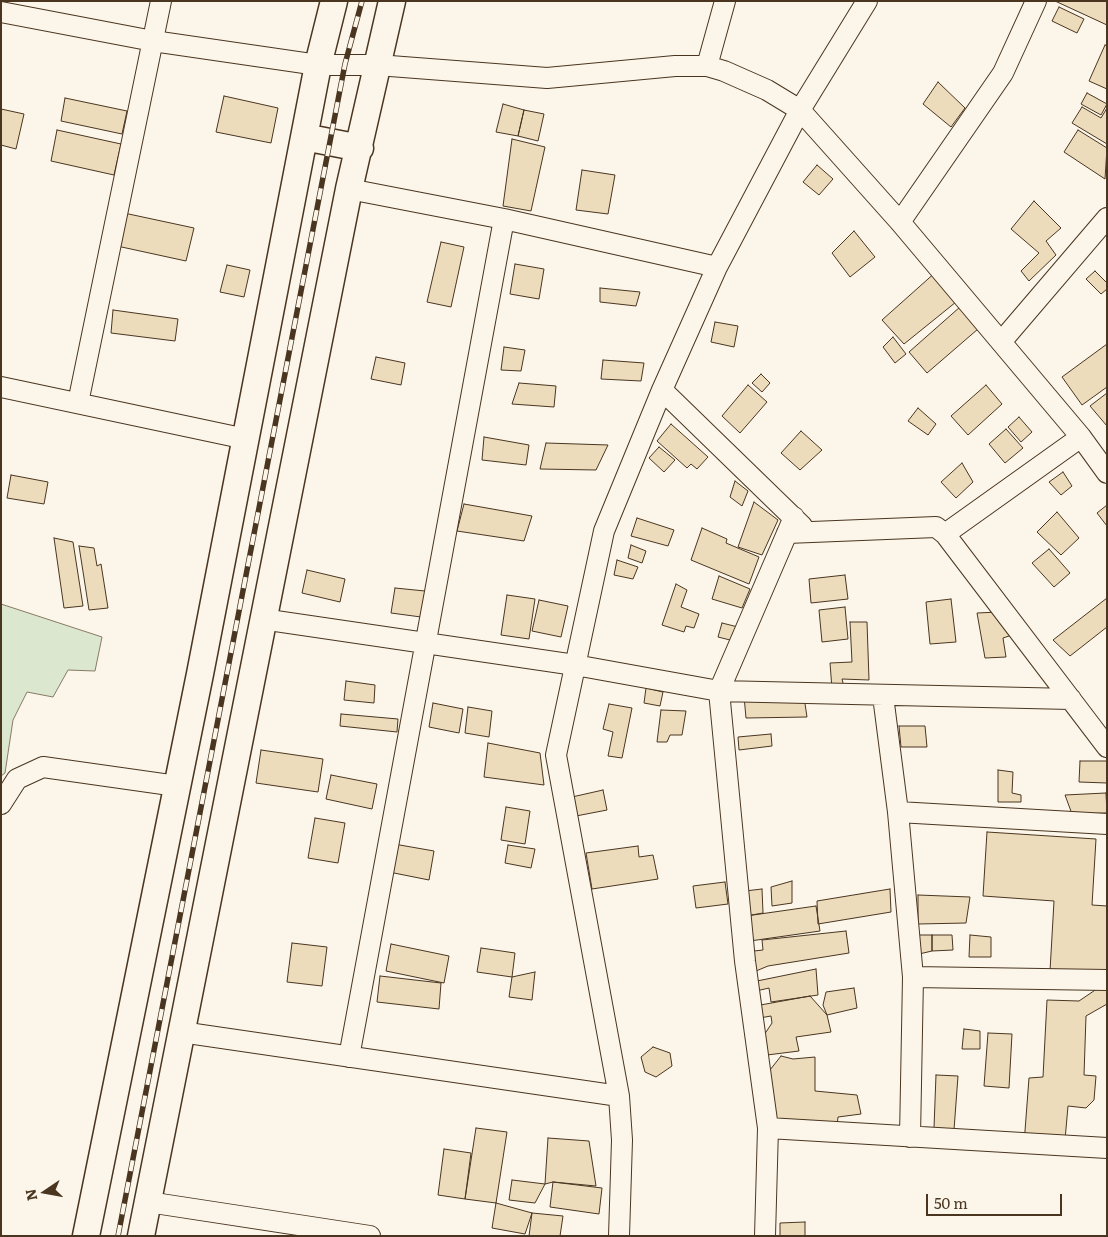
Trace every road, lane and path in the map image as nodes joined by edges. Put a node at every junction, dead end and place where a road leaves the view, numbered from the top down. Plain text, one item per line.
1 (161, 1) edge
2 (334, 1) edge
3 (392, 1) edge
4 (725, 1) edge
5 (867, 1) edge
6 (1036, 1) edge
7 (1, 12) edge
8 (153, 41) junction
9 (318, 64) junction
10 (377, 65) junction
11 (707, 66) junction
12 (800, 110) junction
13 (304, 137) junction
14 (360, 148) junction
15 (349, 189) junction
16 (1107, 218) edge
17 (504, 219) junction
18 (900, 222) junction
19 (717, 267) junction
20 (1001, 342) junction
21 (1, 387) edge
22 (662, 390) junction
23 (78, 403) junction
24 (1081, 437) junction
25 (246, 439) junction
26 (1107, 473) edge
27 (796, 527) junction
28 (945, 534) junction
29 (262, 620) junction
30 (424, 644) junction
31 (575, 666) junction
32 (720, 690) junction
33 (883, 696) junction
34 (1071, 699) junction
35 (1107, 747) edge
36 (177, 786) junction
37 (1, 804) edge
38 (898, 812) junction
39 (1107, 824) edge
40 (914, 977) junction
41 (1107, 980) edge
42 (181, 1032) junction
43 (350, 1057) junction
44 (619, 1096) junction
45 (768, 1128) junction
46 (910, 1137) junction
47 (1107, 1148) edge
48 (148, 1202) junction
49 (316, 1231) edge
50 (86, 1236) edge
51 (141, 1236) edge
52 (370, 1236) edge
53 (619, 1236) edge
54 (765, 1236) edge

1 - 8 street
2 - 9 main road
3 - 10 main road
4 - 11 street
5 - 12 street
6 - 18 street
7 - 8 street
8 - 9 street
8 - 23 street
9 - 10 street
9 - 13 main road
10 - 11 street
10 - 14 main road
11 - 12 street
12 - 18 street
12 - 19 street
13 - 14 main road
13 - 25 main road
14 - 15 main road
15 - 17 street
15 - 29 main road
16 - 20 street
17 - 19 street
17 - 30 street
18 - 20 street
19 - 22 street
20 - 24 street
21 - 23 street
22 - 27 street
22 - 31 street
23 - 25 street
24 - 26 street
24 - 28 street
25 - 36 main road
27 - 28 street
27 - 32 street
28 - 34 street
29 - 30 street
29 - 42 main road
30 - 31 street
30 - 43 street
31 - 32 street
31 - 44 street
32 - 33 street
32 - 45 street
33 - 34 street
33 - 38 street
34 - 35 street
36 - 37 street
36 - 50 main road
38 - 39 street
38 - 40 street
40 - 41 street
40 - 46 street
42 - 43 street
42 - 48 main road
43 - 44 street
44 - 53 street
45 - 46 street
45 - 54 street
46 - 47 street
48 - 49 street
48 - 51 main road
49 - 52 street

